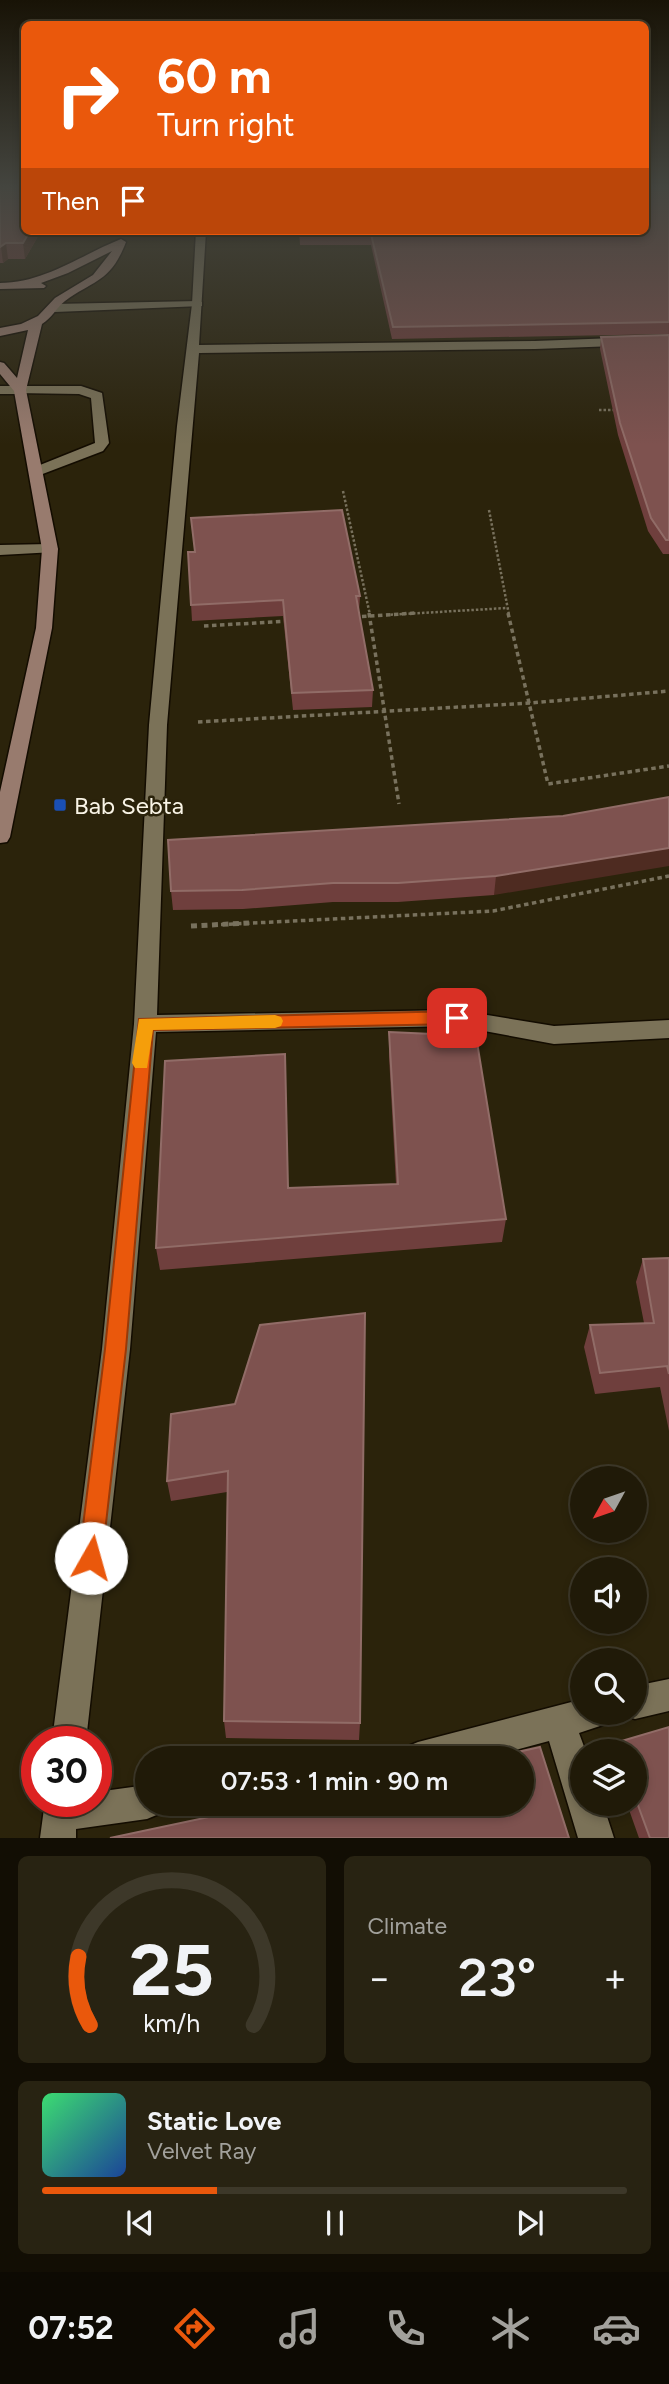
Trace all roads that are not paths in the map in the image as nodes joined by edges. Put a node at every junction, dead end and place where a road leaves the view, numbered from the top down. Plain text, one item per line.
1 (59, 273) edge
2 (103, 273) edge
3 (199, 273) edge
4 (27, 284) junction
5 (0, 286) edge
6 (57, 304) junction
7 (198, 304) junction
8 (36, 322) junction
9 (0, 332) edge
10 (669, 340) edge
11 (194, 349) junction
12 (0, 366) edge
13 (0, 390) edge
14 (20, 390) junction
15 (35, 472) junction
16 (50, 549) junction
17 (0, 550) edge
18 (0, 836) edge
19 (145, 1024) junction
20 (669, 1029) edge
21 (669, 1695) edge
22 (647, 1700) edge
23 (570, 1718) edge
24 (559, 1721) junction
25 (71, 1726) edge
26 (466, 1746) edge
27 (570, 1755) edge
28 (135, 1804) edge
29 (590, 1816) edge
30 (60, 1818) edge
31 (596, 1838) edge

1 - 4 street
2 - 6 street
3 - 7 street
4 - 5 street
4 - 6 street
6 - 7 street
6 - 8 street
7 - 11 street
8 - 9 street
8 - 14 street
10 - 11 street
11 - 19 street
12 - 14 street
13 - 14 street
14 - 15 street
14 - 15 street
15 - 16 street
16 - 17 street
16 - 18 street
19 - 20 street
19 - 25 street
21 - 22 street
23 - 24 street
24 - 26 street
24 - 27 street
28 - 30 street
29 - 31 street

